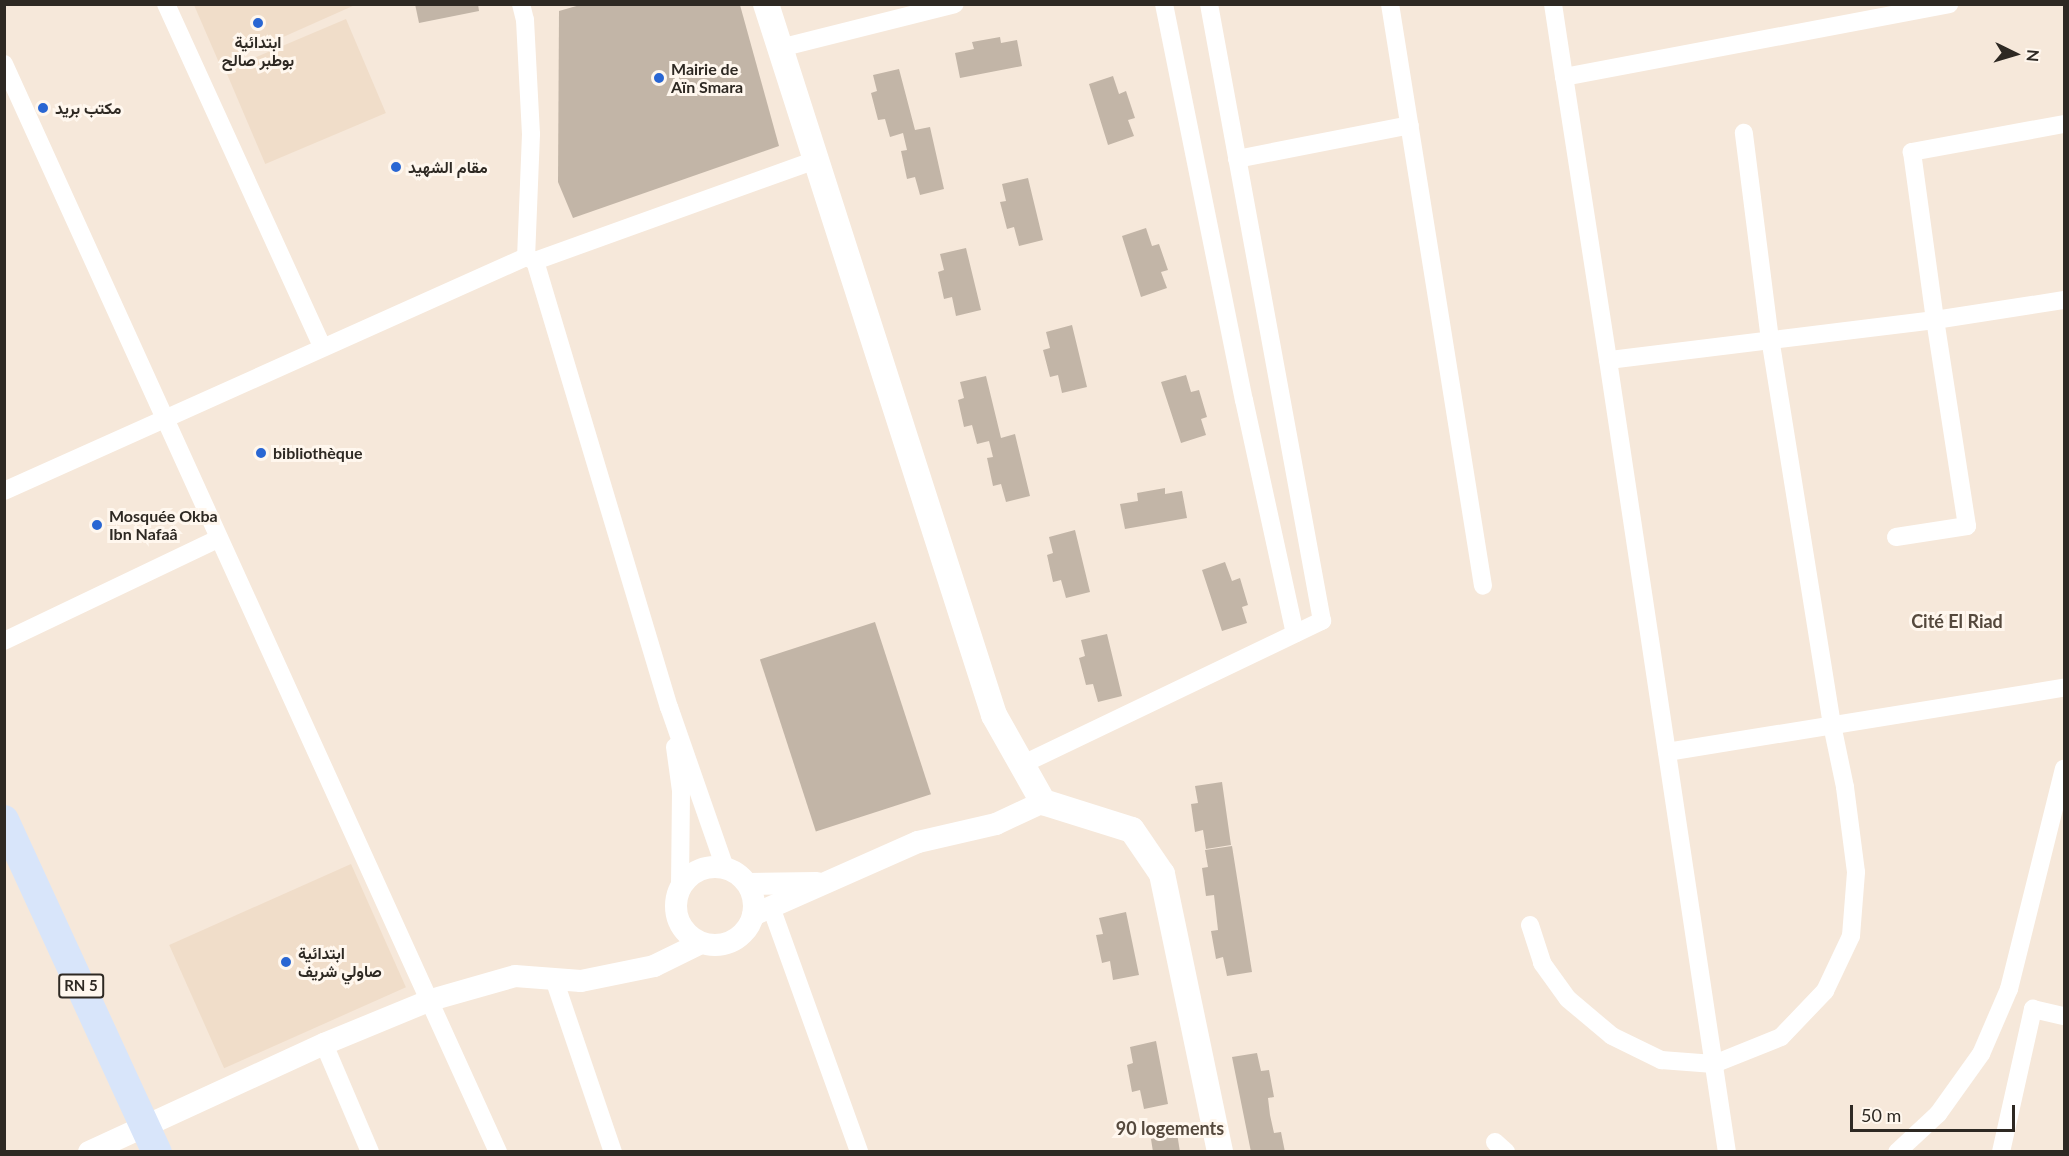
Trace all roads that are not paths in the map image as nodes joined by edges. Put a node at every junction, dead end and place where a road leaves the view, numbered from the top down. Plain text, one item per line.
1 (166, 4) edge
2 (521, 4) edge
3 (766, 4) edge
4 (955, 4) edge
5 (1164, 4) edge
6 (1209, 4) edge
7 (1390, 4) edge
8 (1554, 4) edge
9 (1949, 4) edge
10 (780, 48) junction
11 (4, 64) edge
12 (1564, 77) junction
13 (1410, 124) junction
14 (2064, 124) edge
15 (1744, 133) dead end
16 (1238, 159) junction
17 (816, 160) junction
18 (530, 259) junction
19 (2064, 300) edge
20 (1935, 320) junction
21 (1770, 340) junction
22 (322, 347) junction
23 (1608, 360) junction
24 (164, 420) junction
25 (4, 491) edge
26 (1896, 537) dead end
27 (218, 539) junction
28 (1483, 586) dead end
29 (1295, 634) junction
30 (4, 641) edge
31 (2064, 688) edge
32 (669, 707) junction
33 (1832, 725) junction
34 (1667, 752) junction
35 (1021, 765) junction
36 (2064, 769) edge
37 (2062, 792) edge
38 (1043, 802) junction
39 (4, 820) edge
40 (725, 868) junction
41 (827, 883) junction
42 (748, 884) junction
43 (680, 888) junction
44 (762, 911) junction
45 (1530, 925) dead end
46 (701, 943) junction
47 (554, 978) junction
48 (431, 1000) junction
49 (2064, 1016) edge
50 (324, 1044) junction
51 (1714, 1064) junction
52 (151, 1139) edge
53 (89, 1152) edge
54 (370, 1152) edge
55 (498, 1152) edge
56 (613, 1152) edge
57 (859, 1152) edge
58 (1220, 1152) edge
59 (1727, 1152) edge
60 (1896, 1152) edge
61 (2001, 1152) edge

1 - 22 street
2 - 18 street
3 - 10 main road
4 - 10 street
5 - 29 street
6 - 16 street
7 - 13 street
8 - 12 street
9 - 12 street
10 - 17 main road
11 - 24 street
12 - 23 street
13 - 16 street
13 - 28 street
14 - 20 street
15 - 21 street
16 - 29 street
17 - 18 street
17 - 35 main road
18 - 22 street
18 - 32 street
19 - 20 street
20 - 21 street
20 - 26 street
21 - 23 street
21 - 33 street
22 - 24 street
23 - 34 street
24 - 25 street
24 - 27 street
27 - 30 street
27 - 48 street
29 - 35 street
31 - 33 street
32 - 40 street
32 - 43 street
33 - 34 street
33 - 51 street
34 - 51 street
35 - 38 main road
36 - 37 street
37 - 60 street
38 - 41 street
38 - 58 main road
39 - 52 main road, RN 5
40 - 42 street
40 - 43 street
41 - 42 street
41 - 44 street
42 - 44 street
43 - 46 street
44 - 46 street
44 - 57 street
45 - 51 street
46 - 47 street
47 - 48 street
47 - 56 street
48 - 50 street
48 - 55 street
49 - 61 street
50 - 52 street
50 - 54 street
51 - 59 street
52 - 53 street

